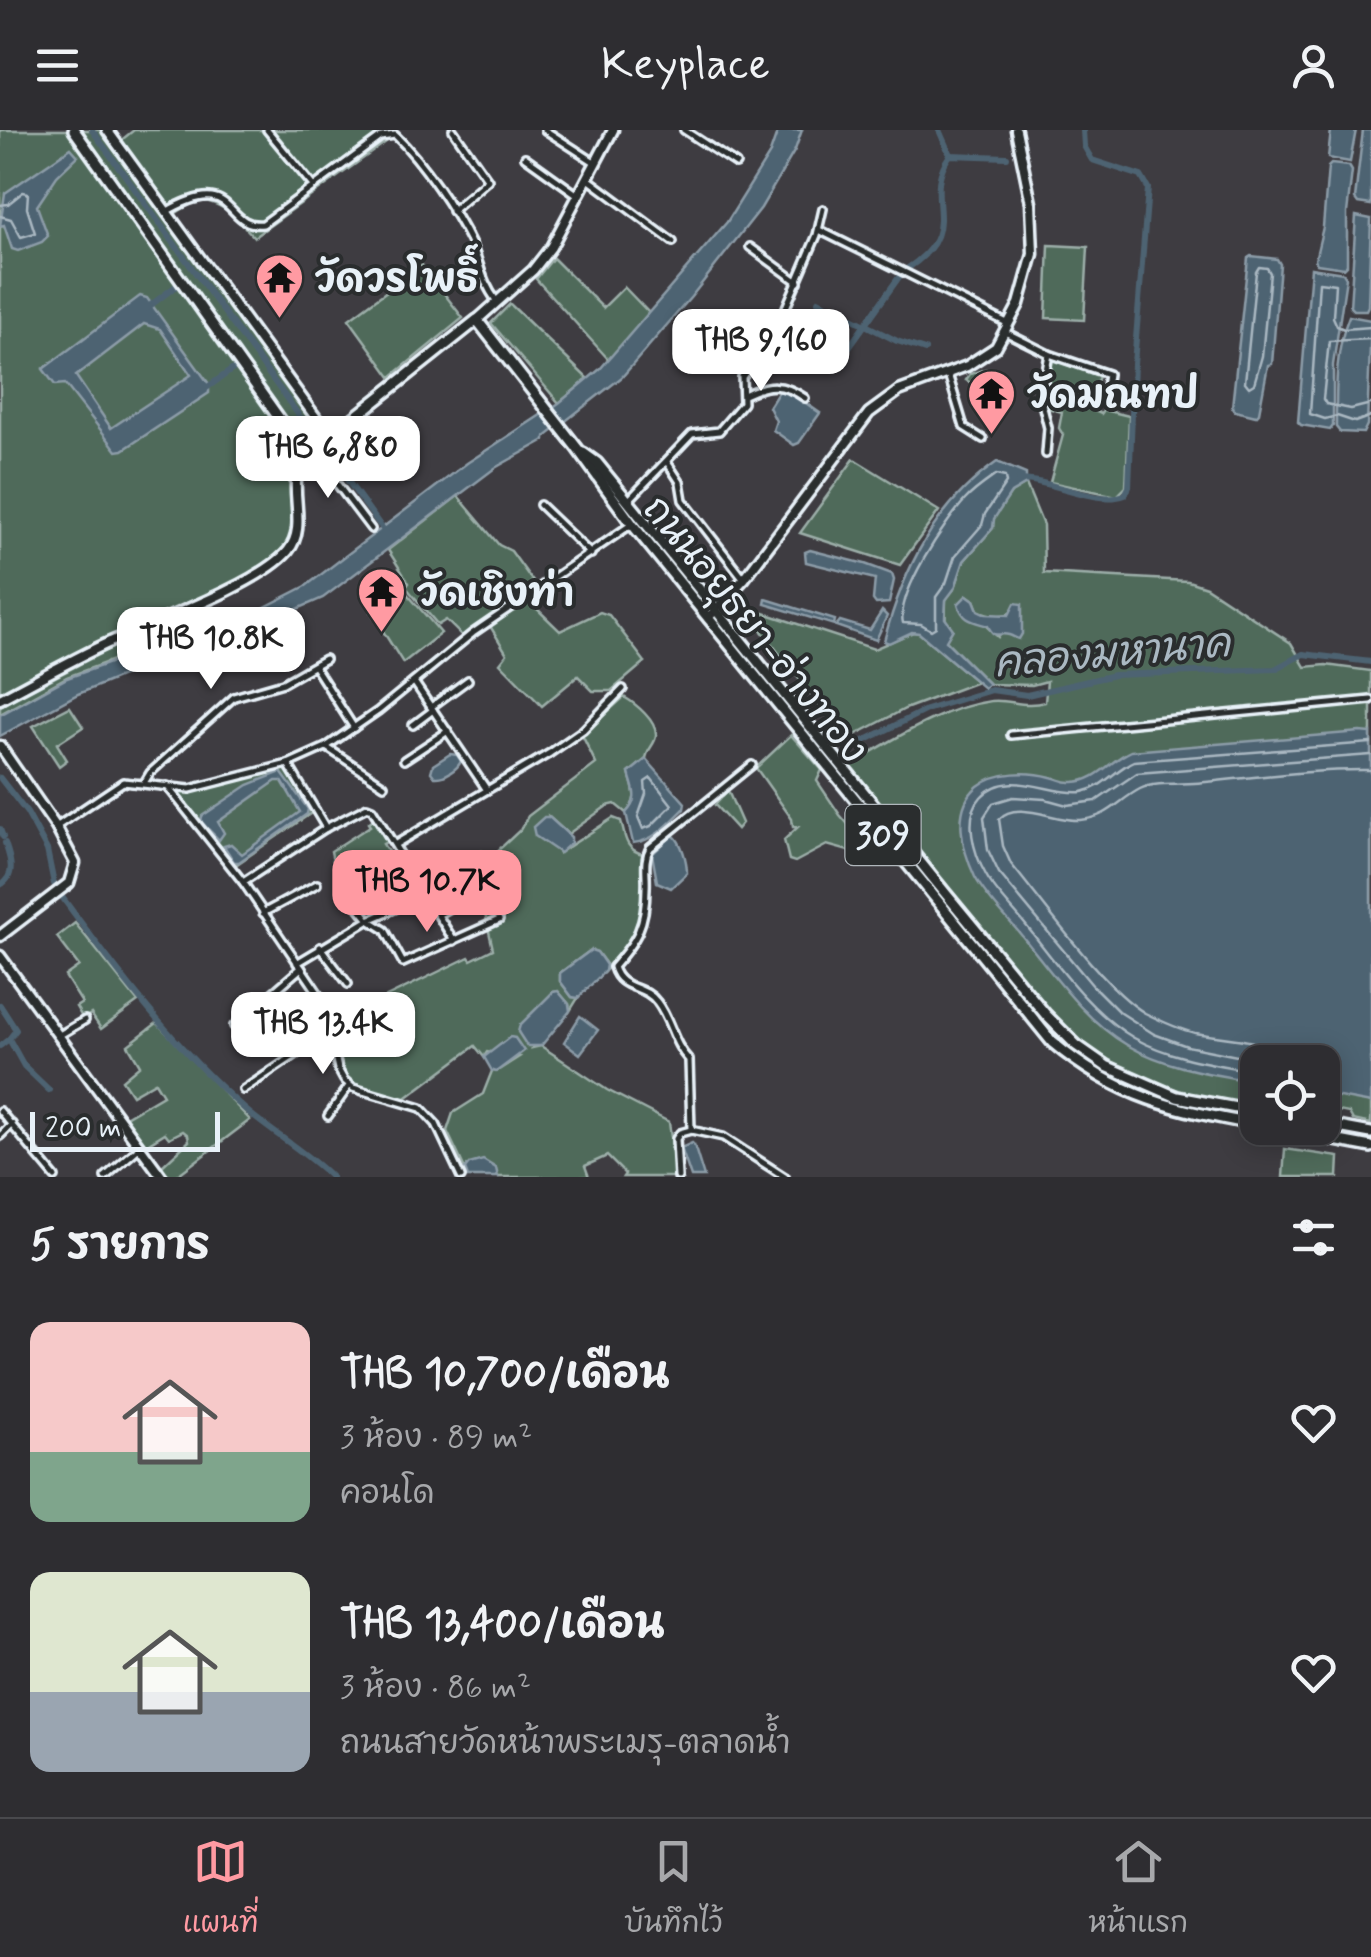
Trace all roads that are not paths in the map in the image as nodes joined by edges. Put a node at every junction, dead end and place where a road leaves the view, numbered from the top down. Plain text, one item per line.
1 (74, 130) edge
2 (106, 130) edge
3 (267, 130) edge
4 (402, 130) edge
5 (454, 130) edge
6 (545, 130) edge
7 (613, 130) edge
8 (684, 130) edge
9 (1016, 130) edge
10 (395, 135) junction
11 (525, 157) dead end
12 (596, 162) junction
13 (736, 164) dead end
14 (587, 178) junction
15 (313, 186) junction
16 (578, 195) junction
17 (823, 209) dead end
18 (452, 211) junction
19 (166, 212) junction
20 (819, 230) junction
21 (673, 242) dead end
22 (750, 247) dead end
23 (798, 282) junction
24 (498, 302) junction
25 (477, 320) junction
26 (1007, 328) junction
27 (1050, 354) junction
28 (948, 374) junction
29 (1105, 394) dead end
30 (744, 395) junction
31 (805, 398) dead end
32 (330, 437) junction
33 (982, 440) dead end
34 (577, 448) junction
35 (309, 454) junction
36 (1046, 454) dead end
37 (667, 461) junction
38 (628, 501) junction
39 (540, 505) dead end
40 (632, 524) junction
41 (371, 530) dead end
42 (592, 554) junction
43 (744, 579) junction
44 (712, 614) junction
45 (326, 659) dead end
46 (314, 666) junction
47 (468, 680) dead end
48 (414, 682) junction
49 (623, 689) dead end
50 (0, 699) edge
51 (1371, 700) edge
52 (432, 709) junction
53 (413, 725) dead end
54 (354, 728) junction
55 (448, 731) junction
56 (1011, 734) dead end
57 (1, 747) edge
58 (326, 747) junction
59 (404, 760) dead end
60 (288, 764) junction
61 (752, 765) dead end
62 (144, 783) junction
63 (384, 785) dead end
64 (167, 786) junction
65 (488, 790) junction
66 (56, 827) junction
67 (326, 828) junction
68 (396, 844) junction
69 (243, 882) junction
70 (317, 884) dead end
71 (428, 895) junction
72 (350, 896) dead end
73 (471, 897) dead end
74 (263, 913) junction
75 (438, 914) junction
76 (369, 920) junction
77 (498, 920) dead end
78 (0, 936) edge
79 (454, 941) junction
80 (320, 946) junction
81 (0, 956) edge
82 (299, 965) junction
83 (348, 984) dead end
84 (85, 1020) dead end
85 (234, 1026) dead end
86 (331, 1031) junction
87 (58, 1036) junction
88 (349, 1084) junction
89 (243, 1090) dead end
90 (1240, 1109) edge
91 (0, 1111) edge
92 (328, 1116) dead end
93 (1240, 1122) edge
94 (12, 1124) junction
95 (1340, 1128) edge
96 (692, 1130) junction
97 (1371, 1134) edge
98 (0, 1136) edge
99 (1340, 1140) edge
100 (1371, 1146) edge
101 (140, 1147) junction
102 (55, 1177) edge
103 (105, 1177) edge
104 (162, 1177) edge
105 (462, 1177) edge
106 (678, 1177) edge
107 (785, 1177) edge

1 - 35 main road
2 - 19 street
3 - 15 street
4 - 10 street
5 - 18 street
6 - 12 street
7 - 12 street
8 - 13 street
9 - 26 street
10 - 15 street
10 - 18 street
11 - 16 street
12 - 14 street
14 - 16 street
14 - 21 street
15 - 19 street
16 - 24 street
17 - 20 street
18 - 24 street
19 - 32 street
20 - 23 street
20 - 26 street
22 - 23 street
23 - 30 street
24 - 25 street
25 - 32 main road
25 - 34 main road, ถนนอยุธยา-อ่างทอง / 309
26 - 27 street
26 - 28 street
27 - 29 street
27 - 36 street
28 - 33 street
28 - 43 street
30 - 31 street
30 - 37 street
32 - 35 main road
34 - 38 main road, ถนนอยุธยา-อ่างทอง / 309
34 - 40 main road, ถนนอยุธยา-อ่างทอง / 309
35 - 41 street
35 - 50 street
37 - 38 street
37 - 43 street
38 - 44 main road, ถนนอยุธยา-อ่างทอง / 309
39 - 42 street
40 - 42 street
40 - 44 main road, ถนนอยุธยา-อ่างทอง / 309
42 - 48 street
43 - 44 street
44 - 90 main road, ถนนอยุธยา-อ่างทอง / 309
44 - 93 main road, ถนนอยุธยา-อ่างทอง / 309
45 - 46 street
46 - 54 street
46 - 62 street
47 - 52 street
48 - 52 street
48 - 54 street
49 - 65 street
51 - 56 street
52 - 53 street
52 - 55 street
54 - 58 street
55 - 59 street
55 - 65 street
57 - 66 street
58 - 60 street
58 - 63 street
60 - 64 street
60 - 67 street
61 - 96 street
62 - 64 street
62 - 66 street
64 - 69 street
65 - 68 street
66 - 78 street
67 - 68 street
67 - 69 street
68 - 71 street
69 - 74 street
70 - 74 street
71 - 75 street
71 - 76 street
72 - 76 street
73 - 75 street
74 - 82 street
75 - 79 street
76 - 79 street
76 - 80 street
77 - 79 street
80 - 82 street
80 - 83 street
81 - 87 street
82 - 85 street
82 - 86 street
84 - 87 street
86 - 88 street
86 - 89 street
87 - 101 street
88 - 92 street
88 - 105 street
91 - 94 street
94 - 98 street
94 - 102 street
95 - 97 main road
96 - 106 street
96 - 107 street
99 - 100 main road
101 - 103 street
101 - 104 street

